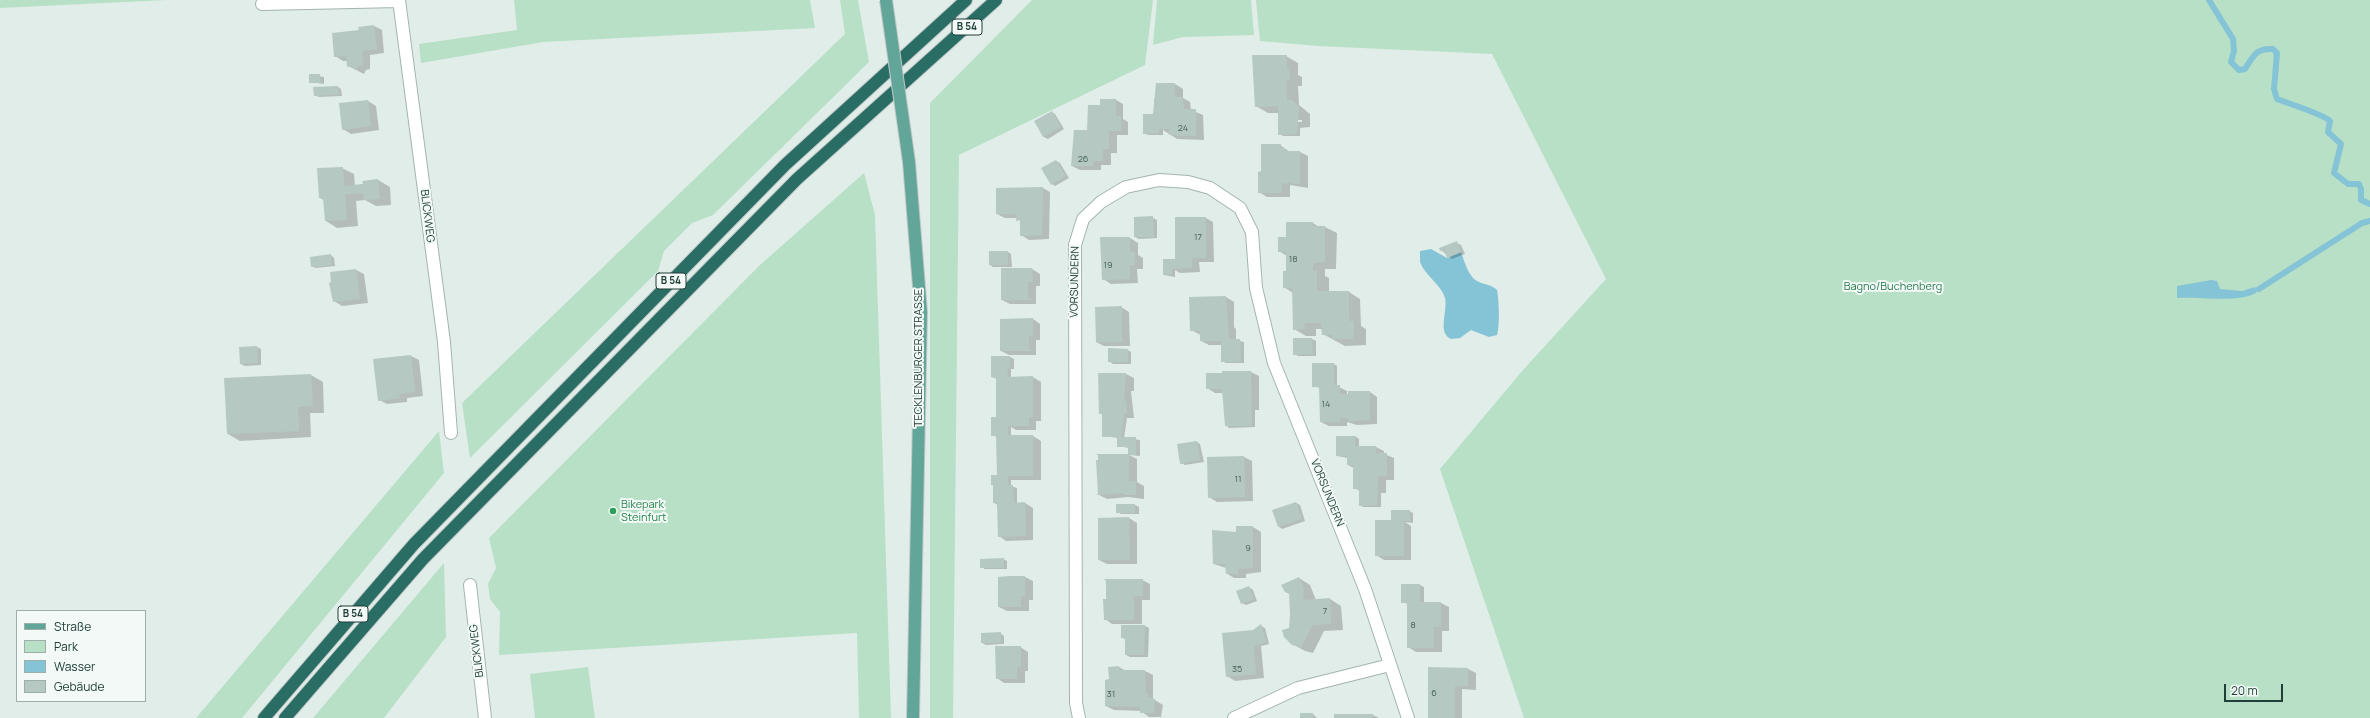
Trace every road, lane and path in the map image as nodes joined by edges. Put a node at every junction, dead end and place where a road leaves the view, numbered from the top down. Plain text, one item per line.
1 (399, 0) edge
2 (886, 0) edge
3 (966, 0) edge
4 (996, 0) edge
5 (262, 4) dead end
6 (451, 432) dead end
7 (470, 585) dead end
8 (1390, 665) junction
9 (264, 718) edge
10 (285, 718) edge
11 (485, 718) edge
12 (913, 718) edge
13 (1079, 718) edge
14 (1234, 718) edge
15 (1408, 718) edge

1 - 5 street
1 - 6 street, BLICKWEG
2 - 12 main road, TECKLENBURGER STRASSE, bridge
3 - 9 highway, B 54
4 - 10 highway, B 54
7 - 11 street, BLICKWEG
8 - 13 street, VORSUNDERN
8 - 14 street
8 - 15 street, VORSUNDERN

